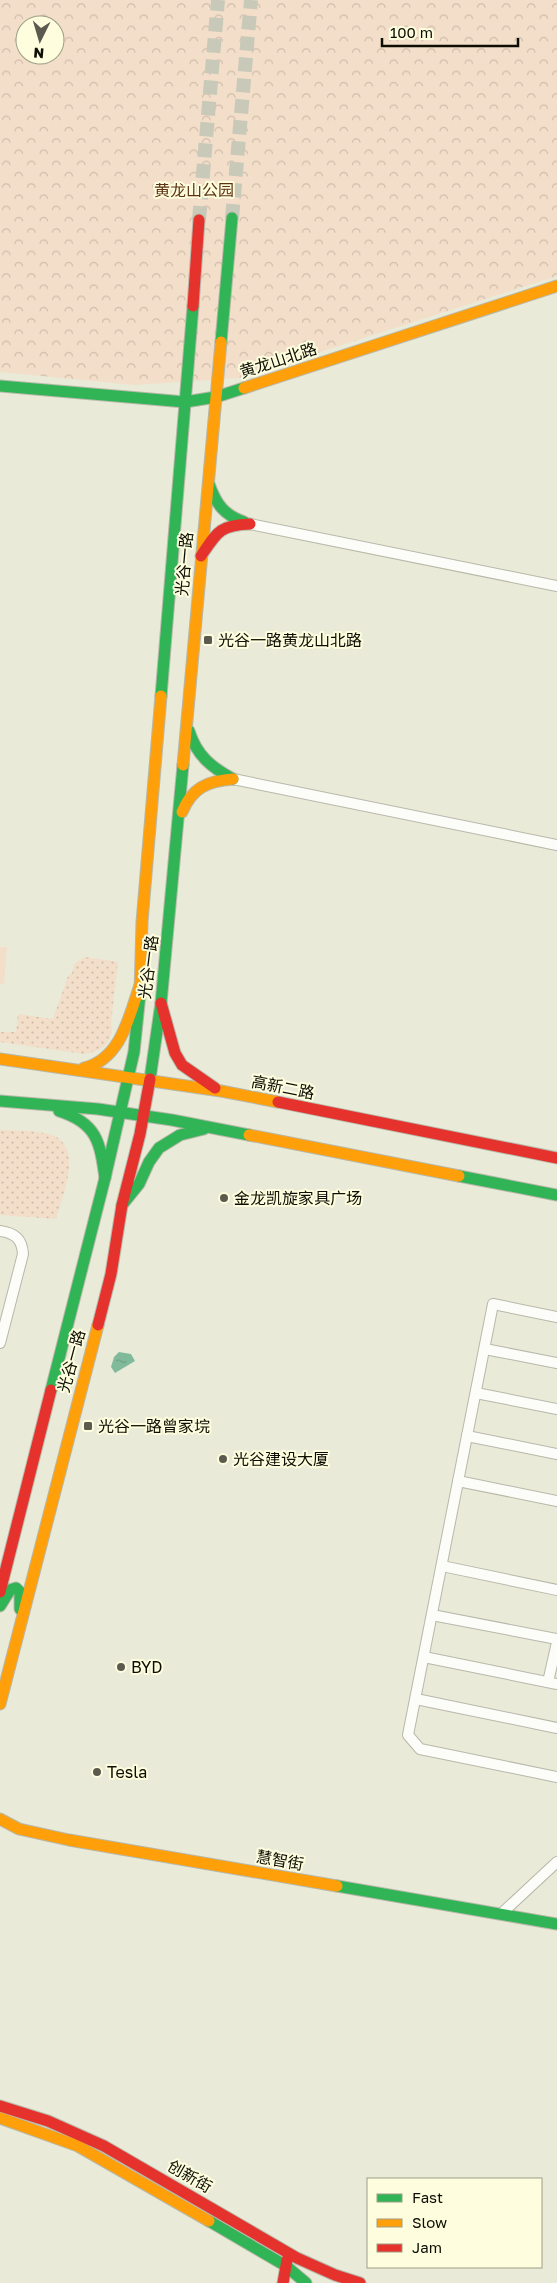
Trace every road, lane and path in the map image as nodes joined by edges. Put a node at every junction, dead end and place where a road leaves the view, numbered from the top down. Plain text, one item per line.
1 (232, 218) tunnel mouth
2 (199, 220) tunnel mouth
3 (557, 286) edge
4 (0, 386) edge
5 (216, 397) junction
6 (185, 402) junction
7 (207, 480) junction
8 (250, 524) junction
9 (200, 557) junction
10 (557, 586) edge
11 (187, 725) junction
12 (234, 779) junction
13 (178, 824) junction
14 (557, 845) edge
15 (140, 985) junction
16 (161, 1003) junction
17 (0, 1059) edge
18 (78, 1070) junction
19 (129, 1077) junction
20 (150, 1080) junction
21 (220, 1091) junction
22 (16, 1100) junction
23 (0, 1101) edge
24 (120, 1112) junction
25 (143, 1116) junction
26 (213, 1128) junction
27 (557, 1158) edge
28 (105, 1178) junction
29 (557, 1195) edge
30 (122, 1206) junction
31 (0, 1231) edge
32 (5, 1300) edge
33 (557, 1317) edge
34 (0, 1343) edge
35 (484, 1349) junction
36 (557, 1363) edge
37 (476, 1393) junction
38 (557, 1409) edge
39 (467, 1436) junction
40 (557, 1454) edge
41 (458, 1481) junction
42 (557, 1501) edge
43 (442, 1566) junction
44 (557, 1590) edge
45 (0, 1592) edge
46 (0, 1606) edge
47 (432, 1615) junction
48 (19, 1630) junction
49 (557, 1641) edge
50 (424, 1657) junction
51 (553, 1683) edge
52 (416, 1699) junction
53 (0, 1704) edge
54 (557, 1728) edge
55 (557, 1777) edge
56 (0, 1819) edge
57 (0, 1832) edge
58 (557, 1862) edge
59 (501, 1914) junction
60 (557, 1924) edge
61 (557, 1930) edge
62 (0, 2106) edge
63 (0, 2118) edge
64 (292, 2255) junction
65 (291, 2274) edge
66 (283, 2283) edge
67 (306, 2283) edge
68 (360, 2283) edge

1 - 5 main road, 光谷一路
2 - 6 main road, 光谷一路
3 - 5 main road, 黄龙山北路
4 - 6 main road, 黄龙山北路
5 - 6 main road, 黄龙山北路
5 - 7 main road, 光谷一路
6 - 15 main road, 光谷一路
7 - 8 main road
7 - 9 main road, 光谷一路
8 - 9 main road
8 - 10 street
9 - 11 main road, 光谷一路
11 - 12 main road
11 - 13 main road, 光谷一路
12 - 13 main road
12 - 14 street
13 - 16 main road, 光谷一路
15 - 18 main road
15 - 19 main road, 光谷一路
16 - 20 main road, 光谷一路
16 - 21 main road
17 - 18 main road, 高新二路
18 - 19 main road, 高新二路
19 - 20 main road, 高新二路
19 - 24 main road, 光谷一路
20 - 21 main road, 高新二路
20 - 25 main road, 光谷一路
21 - 27 main road, 高新二路
22 - 23 main road
22 - 24 main road
22 - 28 main road
24 - 25 main road
24 - 28 main road, 光谷一路
25 - 26 main road
25 - 30 main road, 光谷一路
26 - 29 main road
26 - 30 main road
28 - 45 main road, 光谷一路
30 - 48 main road, 光谷一路
31 - 32 street
32 - 34 street
33 - 35 street
35 - 36 street
35 - 37 street
37 - 38 street
37 - 39 street
39 - 40 street
39 - 41 street
41 - 42 street
41 - 43 street
43 - 44 street
43 - 47 street
46 - 48 main road
47 - 49 street
47 - 50 street
48 - 53 main road, 光谷一路
49 - 51 street
50 - 51 street
50 - 52 street
52 - 54 street
52 - 55 street
56 - 59 main road, 慧智街
57 - 61 main road, 慧智街
58 - 59 street
59 - 60 main road, 慧智街
62 - 64 main road, 创新街
63 - 65 main road, 创新街
64 - 65 main road
64 - 68 main road, 创新街
65 - 66 main road
65 - 67 main road, 创新街

